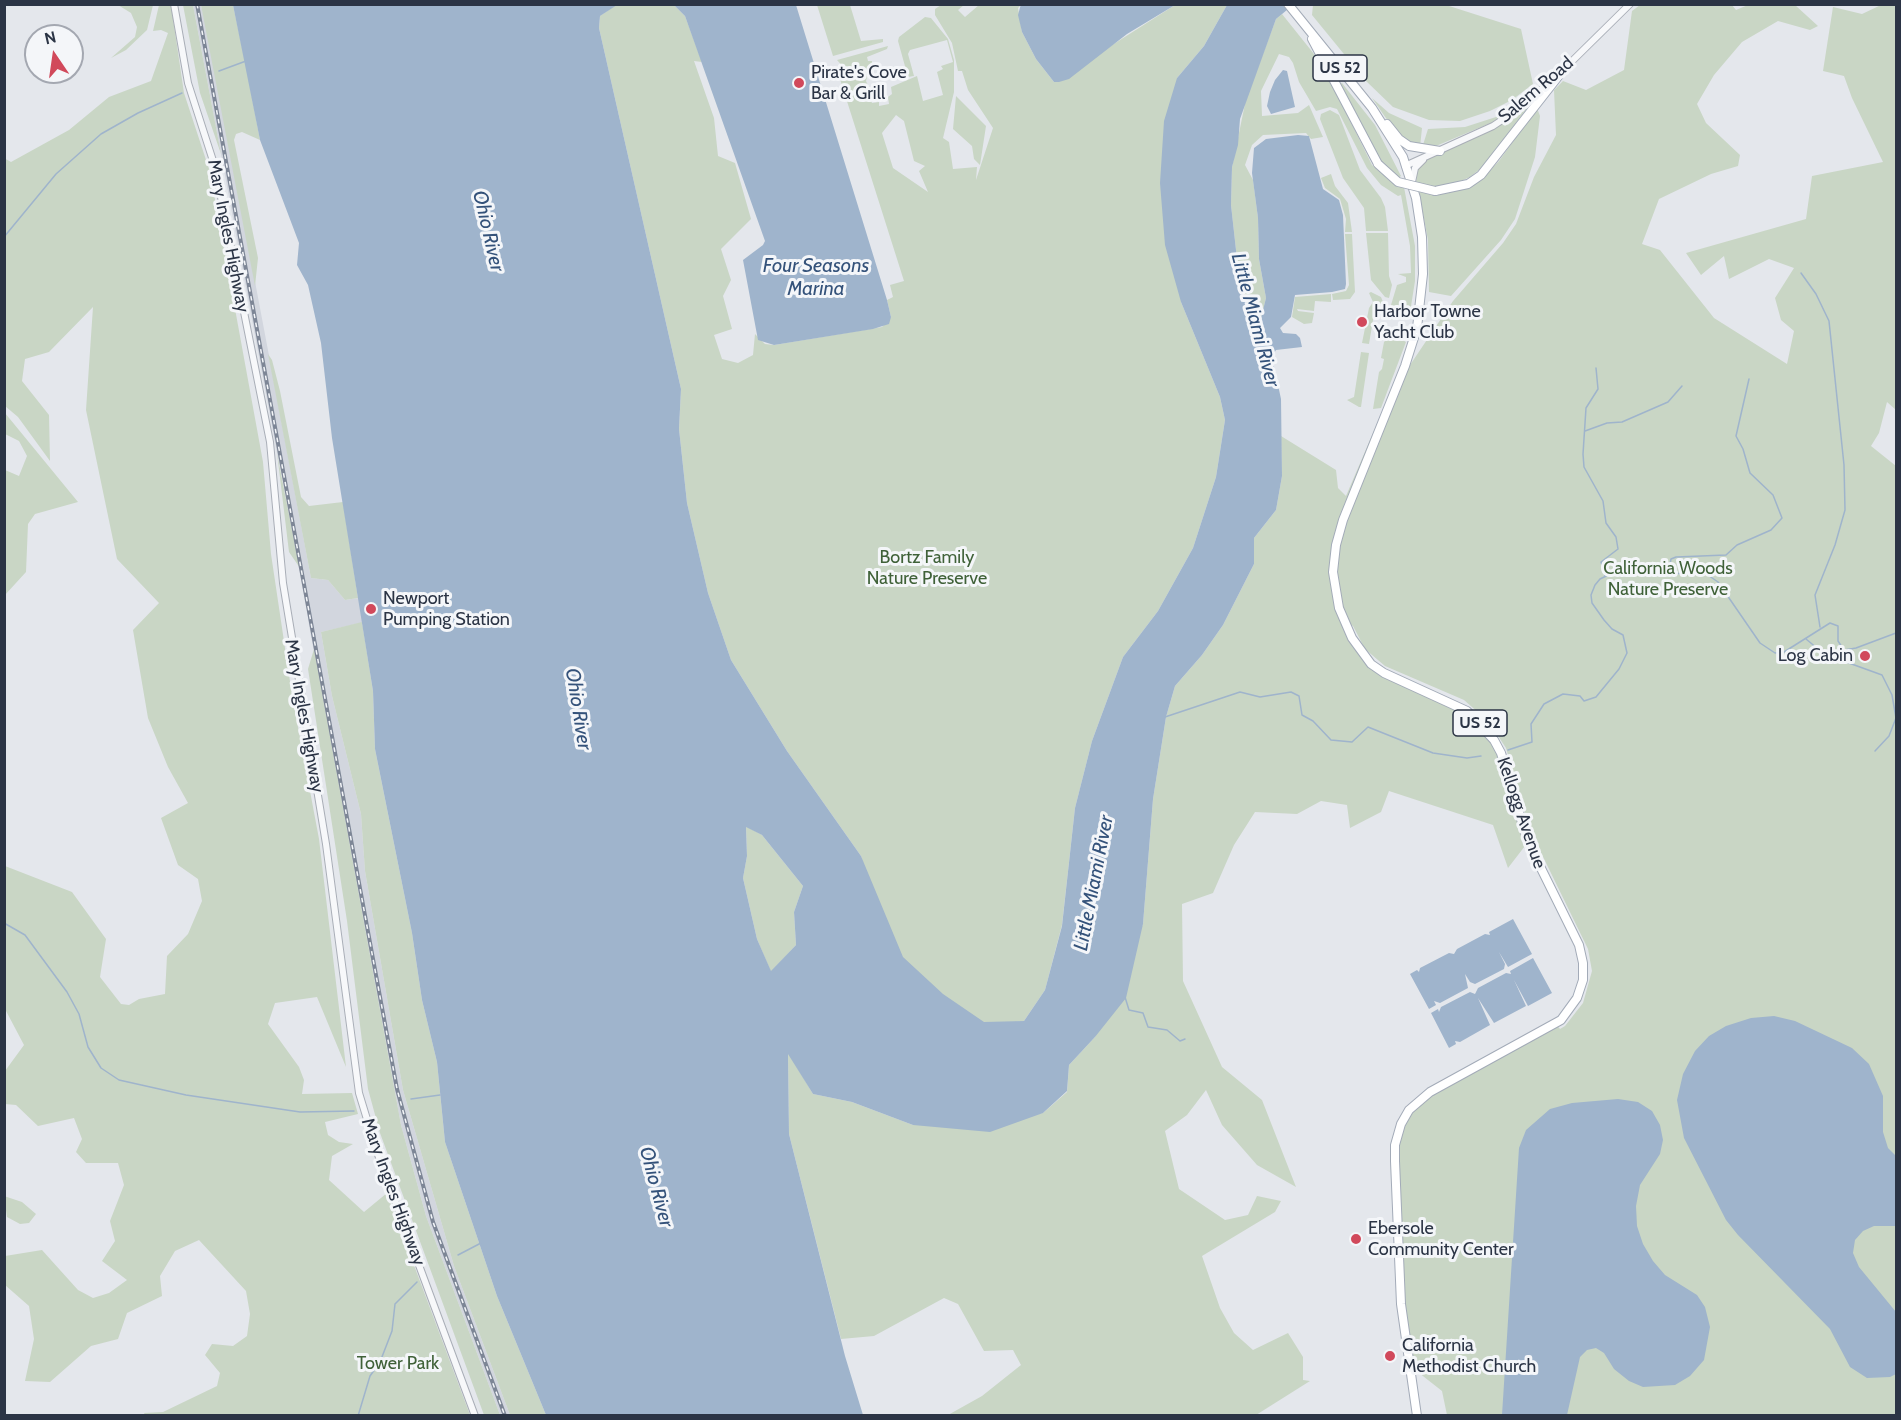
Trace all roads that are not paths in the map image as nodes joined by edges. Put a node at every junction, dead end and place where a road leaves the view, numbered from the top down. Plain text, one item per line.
1 (174, 4) edge
2 (1288, 4) edge
3 (1630, 4) edge
4 (1307, 28) junction
5 (1564, 69) junction
6 (1372, 108) junction
7 (1440, 151) junction
8 (1428, 156) junction
9 (1405, 166) junction
10 (1411, 184) junction
11 (475, 1416) edge
12 (1416, 1416) edge

1 - 11 street, Mary Ingles Highway
2 - 4 main road, Kellogg Avenue / US 52
3 - 5 street, Salem Road
4 - 5 main road, bridge
4 - 6 main road, Kellogg Avenue / US 52
5 - 7 street, Salem Road
6 - 7 main road
6 - 9 main road, Kellogg Avenue / US 52
7 - 8 street, Salem Road
8 - 9 street, Salem Road
8 - 10 street
9 - 10 main road, Kellogg Avenue / US 52
10 - 12 main road, Kellogg Avenue / US 52

